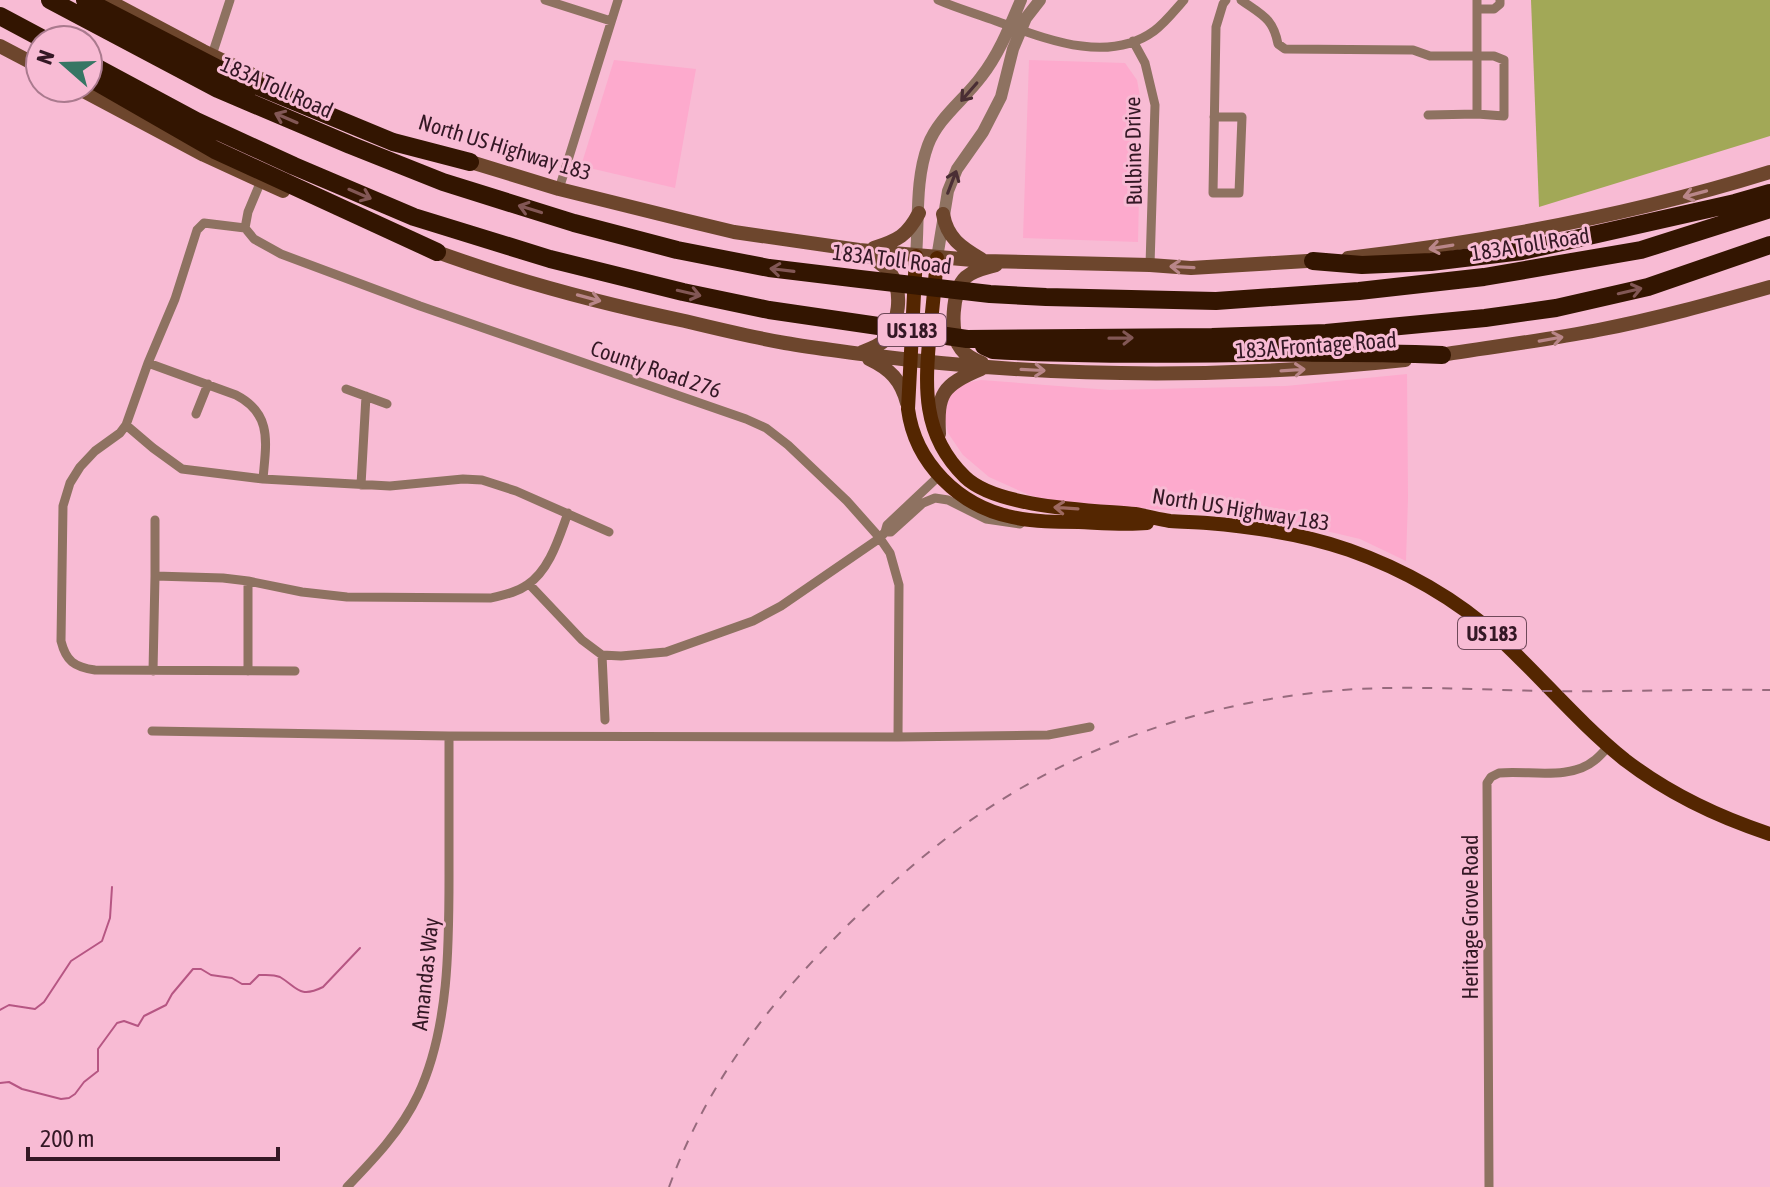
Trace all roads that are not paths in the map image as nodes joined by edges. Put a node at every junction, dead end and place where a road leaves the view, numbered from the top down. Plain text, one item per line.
1 (50, 0) edge
2 (85, 0) edge
3 (107, 0) edge
4 (230, 0) edge
5 (545, 0) edge
6 (618, 0) edge
7 (938, 0) edge
8 (1021, 0) edge
9 (1040, 0) edge
10 (1184, 0) edge
11 (1226, 0) edge
12 (1241, 0) edge
13 (1500, 0) edge
14 (1477, 5) edge
15 (0, 16) edge
16 (611, 21) junction
17 (1015, 28) junction
18 (0, 29) edge
19 (24, 29) edge
20 (1133, 41) junction
21 (24, 42) edge
22 (0, 46) edge
23 (212, 55) junction
24 (1477, 56) junction
25 (24, 59) edge
26 (104, 72) edge
27 (104, 86) edge
28 (104, 102) edge
29 (1477, 114) junction
30 (1428, 115) dead end
31 (1214, 117) junction
32 (470, 162) junction
33 (1770, 172) edge
34 (261, 181) junction
35 (559, 189) junction
36 (1770, 193) edge
37 (1770, 209) edge
38 (919, 213) junction
39 (943, 214) junction
40 (245, 228) junction
41 (1770, 245) edge
42 (863, 250) junction
43 (437, 252) junction
44 (916, 256) junction
45 (937, 258) junction
46 (984, 261) junction
47 (1313, 261) junction
48 (1004, 262) junction
49 (1150, 265) junction
50 (1770, 287) edge
51 (1047, 346) junction
52 (858, 353) junction
53 (1442, 355) junction
54 (910, 360) junction
55 (928, 362) junction
56 (148, 363) junction
57 (989, 368) junction
58 (208, 384) junction
59 (346, 389) dead end
60 (366, 396) junction
61 (907, 403) junction
62 (387, 404) dead end
63 (196, 414) dead end
64 (126, 425) junction
65 (939, 439) junction
66 (939, 476) junction
67 (263, 479) junction
68 (971, 482) junction
69 (361, 485) junction
70 (568, 513) junction
71 (155, 520) dead end
72 (1035, 521) junction
73 (1171, 521) junction
74 (609, 532) dead end
75 (883, 535) junction
76 (155, 576) junction
77 (248, 581) junction
78 (529, 584) junction
79 (602, 655) junction
80 (153, 671) junction
81 (248, 671) junction
82 (295, 671) dead end
83 (605, 720) dead end
84 (1090, 727) dead end
85 (152, 731) dead end
86 (449, 736) junction
87 (898, 737) junction
88 (1609, 746) junction
89 (1770, 834) edge
90 (347, 1187) edge
91 (1489, 1187) edge

37 -> 1 highway, 183A Toll Road
2 - 32 highway
3 - 23 main road, North US Highway 183
4 - 23 street
5 - 16 street
6 - 16 street
7 - 17 street
8 - 17 street
9 - 17 street
10 - 20 street
11 - 31 street
12 - 24 street
13 - 14 street
14 - 24 street
15 - 19 highway
16 - 35 street
17 - 20 street
17 -> 38 street
39 -> 17 street
18 - 21 highway
20 - 49 street, Bulbine Drive
22 - 25 main road
23 - 32 main road, North US Highway 183
24 - 29 street
24 - 29 street
26 -> 51 highway
27 - 43 highway
28 - 34 main road, US 183
29 - 30 street
31 - 31 street
32 - 35 main road, North US Highway 183
33 -> 47 main road
34 - 40 street
34 - 43 main road, US 183
35 - 42 main road, North US Highway 183
36 - 47 highway
38 - 42 main road
38 - 44 street
39 - 45 street
39 - 46 main road
40 - 56 street
40 - 75 street, County Road 276
51 -> 41 highway
42 - 44 main road, North US Highway 183
42 - 52 main road
43 -> 52 main road, US 183
44 - 45 main road, North US Highway 183
44 - 54 main road, US 183
45 - 46 main road
45 - 55 main road, North US Highway 183 / US 183
46 - 48 main road
47 -> 49 main road
48 - 49 main road
48 - 57 main road
53 -> 50 main road, 183A Frontage Road
51 - 53 highway
52 - 54 main road, 183A Frontage Road
52 - 61 main road, US 183
57 -> 53 main road, 183A Frontage Road
54 - 55 main road, 183A Frontage Road
54 - 61 main road, US 183
55 - 57 main road, 183A Frontage Road
55 - 65 main road, North US Highway 183 / US 183
56 - 58 street
56 - 64 street
57 - 65 main road
58 - 63 street
58 - 67 street
59 - 60 street
60 - 62 street
60 - 69 street
61 - 66 main road, US 183
64 - 67 street
64 - 80 street
65 - 68 main road, North US Highway 183 / US 183
66 - 68 main road
66 - 72 main road, US 183
66 - 75 street
67 - 69 street
73 -> 68 main road, North US Highway 183 / US 183
69 - 70 street
70 - 74 street
70 - 78 street
71 - 76 street
72 - 73 main road, US 183
72 - 75 street
73 - 88 main road, North US Highway 183 / US 183
75 - 79 street
75 - 87 street, County Road 276
76 - 77 street
76 - 80 street
77 - 78 street
77 - 81 street
78 - 79 street
79 - 83 street
80 - 81 street
81 - 82 street
84 - 87 street
85 - 86 street
86 - 87 street
86 - 90 street, Amandas Way
88 - 89 main road, North US Highway 183 / US 183
88 - 91 street, Heritage Grove Road

